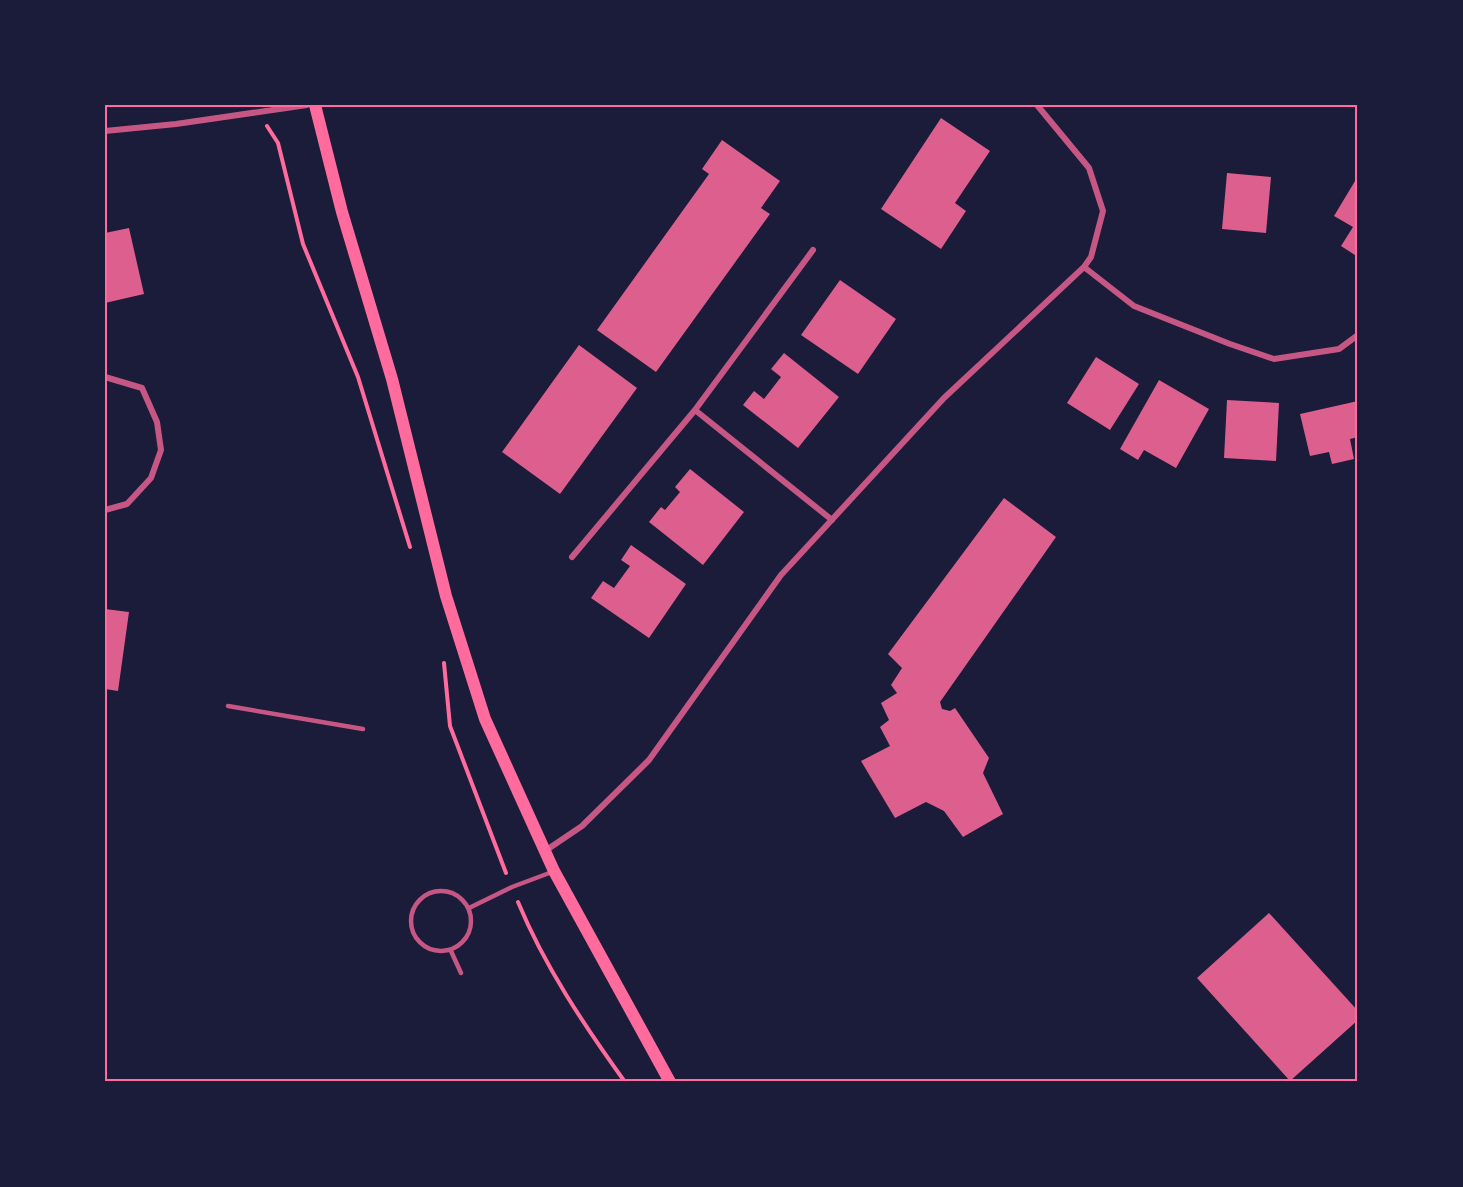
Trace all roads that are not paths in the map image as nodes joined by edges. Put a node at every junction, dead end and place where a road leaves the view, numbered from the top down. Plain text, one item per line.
1 (307, 105) edge
2 (315, 105) edge
3 (1037, 105) edge
4 (105, 131) edge
5 (813, 250) dead end
6 (1084, 267) junction
7 (1358, 335) edge
8 (105, 377) edge
9 (695, 410) junction
10 (105, 510) edge
11 (832, 520) junction
12 (572, 557) dead end
13 (228, 706) dead end
14 (363, 729) dead end
15 (545, 851) junction
16 (554, 871) junction
17 (470, 908) junction
18 (451, 951) junction
19 (461, 973) dead end
20 (670, 1082) edge

1 - 4 street
2 - 15 main road
3 - 6 street
5 - 9 street
6 - 7 street
6 - 11 street
8 - 10 street
9 - 11 street
9 - 12 street
11 - 15 street
13 - 14 lane
15 - 16 main road
16 - 17 lane
16 - 20 main road
17 - 18 lane
17 - 18 lane
18 - 19 lane

